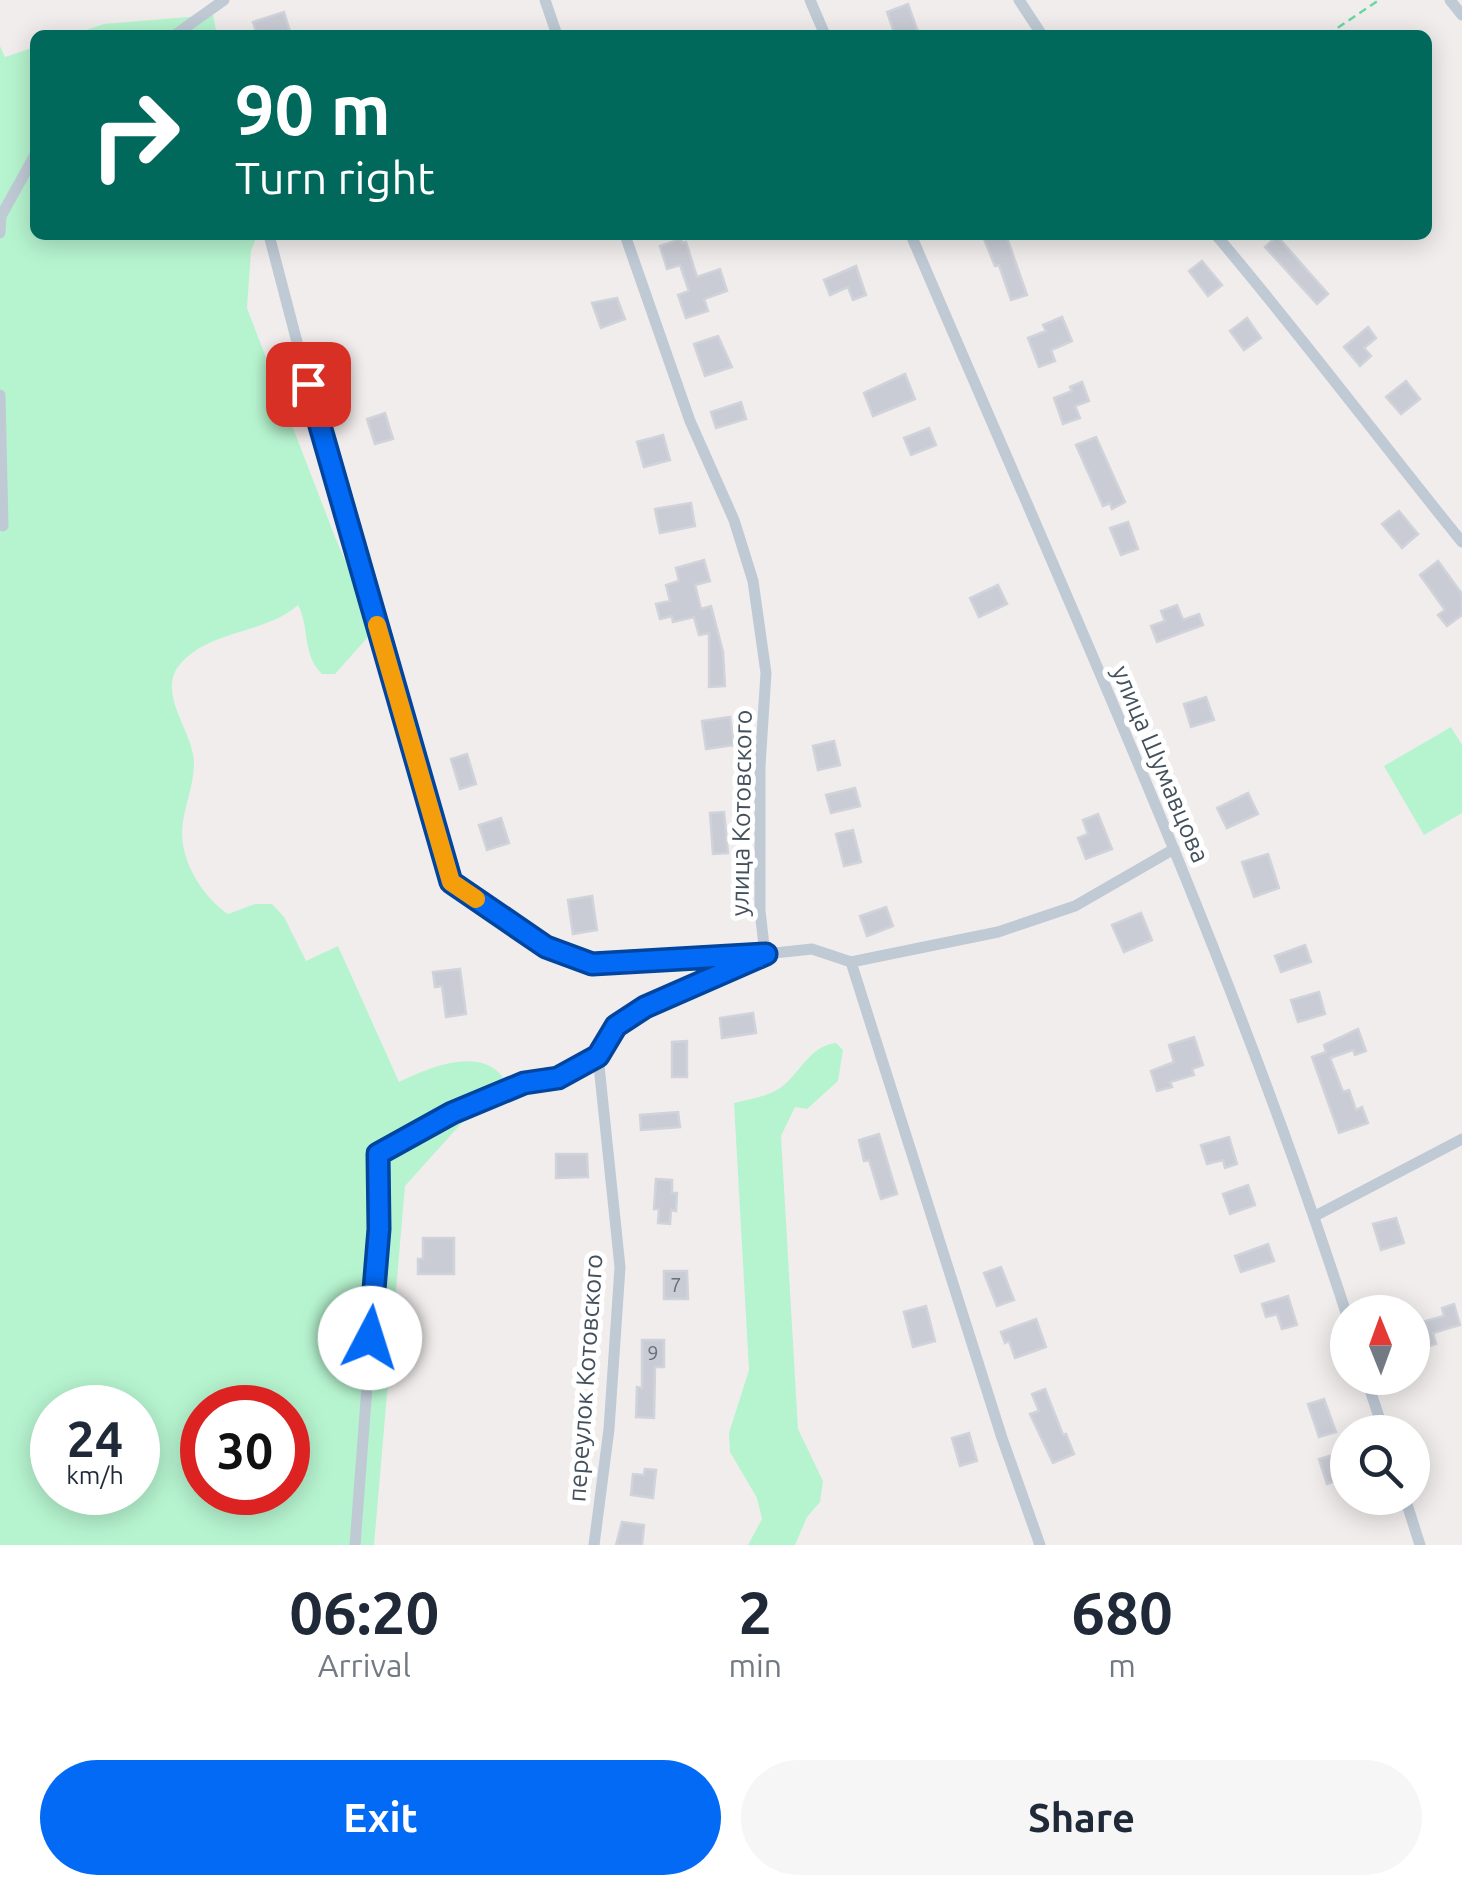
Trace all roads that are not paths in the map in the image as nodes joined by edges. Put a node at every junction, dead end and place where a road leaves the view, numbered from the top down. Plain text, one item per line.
1 (224, 0) edge
2 (545, 0) edge
3 (810, 0) edge
4 (1018, 0) edge
5 (1450, 0) edge
6 (1462, 15) edge
7 (182, 30) edge
8 (554, 30) edge
9 (823, 30) edge
10 (1039, 30) edge
11 (30, 164) edge
12 (0, 233) edge
13 (270, 240) edge
14 (628, 240) edge
15 (912, 240) edge
16 (1220, 240) edge
17 (0, 395) edge
18 (3, 526) dead end
19 (1462, 542) edge
20 (1174, 849) junction
21 (766, 954) junction
22 (851, 962) junction
23 (598, 1056) junction
24 (1462, 1139) edge
25 (1314, 1216) junction
26 (1340, 1295) edge
27 (1410, 1515) edge
28 (355, 1545) edge
29 (594, 1545) edge
30 (1040, 1545) edge
31 (1420, 1545) edge

1 - 7 street
2 - 8 street
3 - 9 street
4 - 10 street
5 - 6 street
11 - 12 street
13 - 21 street
14 - 21 street, улица Котовского
15 - 20 street, улица Шумавцова
16 - 19 street
17 - 18 street
20 - 22 street
20 - 25 street, улица Шумавцова
21 - 22 street
21 - 23 street
22 - 30 street
23 - 28 street
23 - 29 street, переулок Котовского
24 - 25 street
25 - 26 street, улица Шумавцова
27 - 31 street

